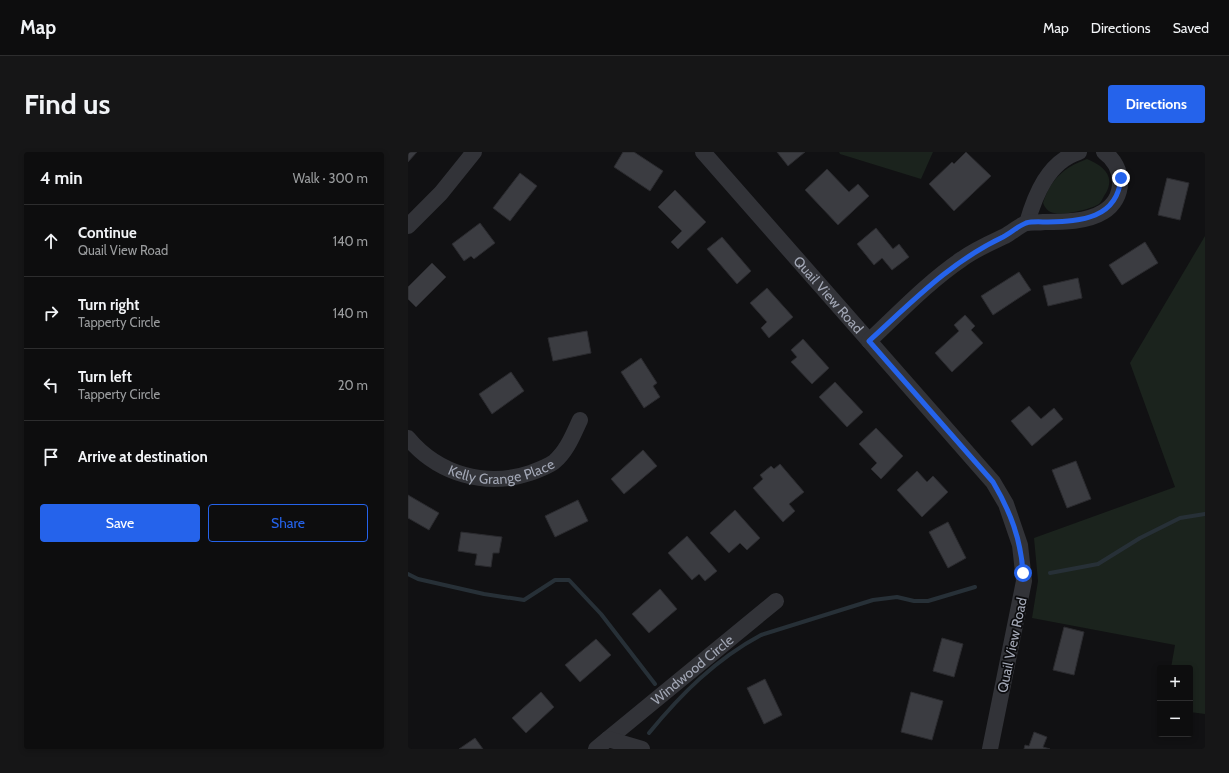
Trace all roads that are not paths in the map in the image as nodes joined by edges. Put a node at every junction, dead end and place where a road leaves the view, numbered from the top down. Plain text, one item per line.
1 (474, 152) edge
2 (703, 152) edge
3 (1079, 152) edge
4 (1104, 152) edge
5 (1026, 223) junction
6 (408, 226) edge
7 (869, 341) junction
8 (580, 420) dead end
9 (408, 438) edge
10 (776, 601) dead end
11 (602, 744) edge
12 (642, 749) edge
13 (990, 749) edge

1 - 6 street
2 - 7 street, Quail View Road
3 - 5 street
4 - 5 street
5 - 7 street
7 - 13 street, Quail View Road
8 - 9 street, Kelly Grange Place
10 - 11 street, Windwood Circle
11 - 12 street, Windwood Circle

